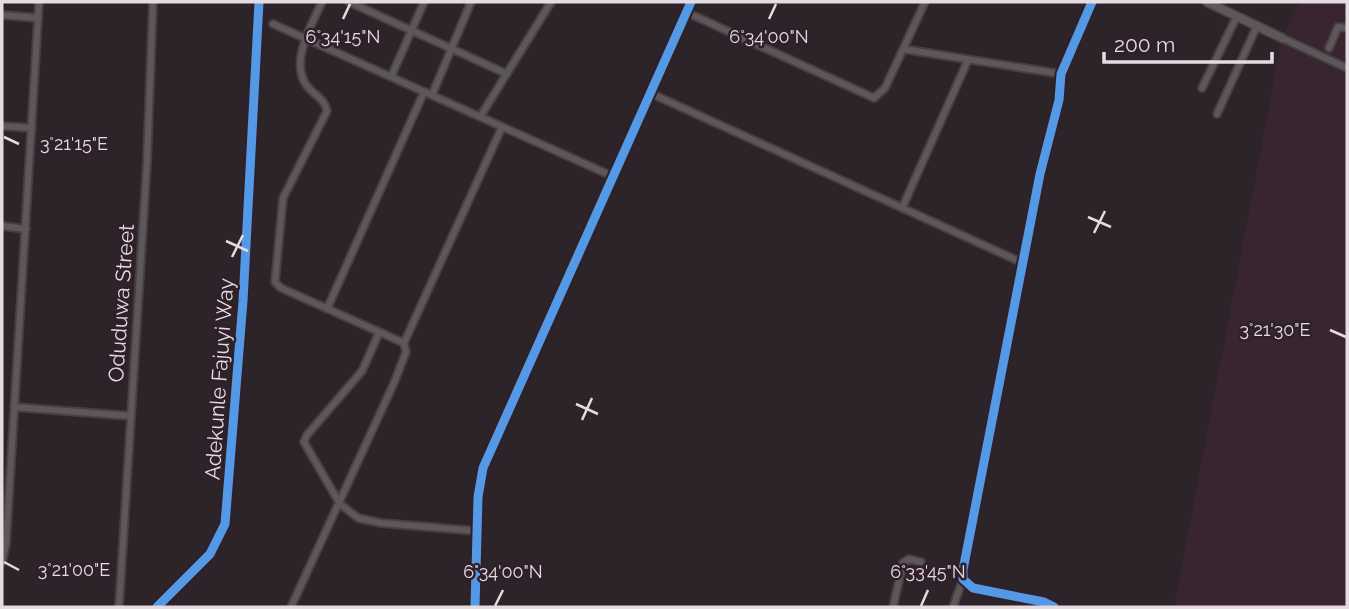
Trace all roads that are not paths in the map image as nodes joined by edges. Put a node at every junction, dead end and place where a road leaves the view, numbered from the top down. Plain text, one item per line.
1 (39, 2) edge
2 (153, 2) edge
3 (259, 2) edge
4 (322, 2) edge
5 (349, 2) edge
6 (424, 2) edge
7 (471, 2) edge
8 (551, 2) edge
9 (691, 2) edge
10 (925, 2) edge
11 (1092, 2) edge
12 (1207, 2) edge
13 (1219, 5) edge
14 (686, 12) junction
15 (2, 15) edge
16 (1237, 16) junction
17 (38, 18) junction
18 (273, 24) dead end
19 (1257, 26) junction
20 (1347, 28) edge
21 (411, 30) junction
22 (1282, 38) joint
23 (306, 39) junction
24 (451, 47) junction
25 (1329, 48) dead end
26 (903, 49) junction
27 (968, 60) junction
28 (1347, 68) edge
29 (507, 74) junction
30 (1061, 74) junction
31 (391, 77) junction
32 (1202, 88) dead end
33 (650, 93) junction
34 (428, 94) junction
35 (1217, 114) dead end
36 (480, 117) junction
37 (2, 126) edge
38 (502, 127) junction
39 (32, 128) junction
40 (612, 177) junction
41 (903, 206) junction
42 (2, 226) edge
43 (26, 229) junction
44 (1023, 263) junction
45 (327, 309) junction
46 (379, 333) junction
47 (404, 343) junction
48 (14, 407) junction
49 (131, 416) junction
50 (12, 452) junction
51 (2, 453) edge
52 (340, 504) junction
53 (477, 531) junction
54 (2, 562) edge
55 (921, 562) dead end
56 (963, 579) junction
57 (119, 607) edge
58 (158, 607) edge
59 (291, 607) edge
60 (475, 607) edge
61 (893, 607) edge
62 (953, 607) edge
63 (1054, 607) edge

1 - 17 street
2 - 49 street, Oduduwa Street
3 - 58 street, Adekunle Fajuyi Way
4 - 23 street
5 - 21 street
6 - 21 street
7 - 24 street
8 - 29 street
9 - 14 street
10 - 26 street
11 - 30 street
12 - 13 street
13 - 16 street
14 - 26 street
14 - 33 street
15 - 17 street
16 - 19 street
16 - 32 street
17 - 39 street
18 - 23 street
19 - 22 street
19 - 35 street
20 - 25 street
21 - 24 street
21 - 31 street
22 - 28 street
23 - 31 street
23 - 45 street
24 - 29 street
24 - 34 street
26 - 27 street
27 - 30 street
27 - 41 street
29 - 36 street
30 - 44 street
31 - 34 street
33 - 40 street
33 - 41 street
34 - 36 street
34 - 45 street
36 - 38 street
37 - 39 street
38 - 40 street
38 - 47 street
39 - 43 street
40 - 53 street
41 - 44 street
42 - 43 street
43 - 48 street
44 - 56 street
45 - 46 street
46 - 47 street
46 - 52 street
47 - 52 street
48 - 49 street
48 - 50 street
49 - 57 street, Oduduwa Street
50 - 51 street
50 - 54 street
52 - 53 street
52 - 59 street
53 - 60 street
55 - 61 street
56 - 62 street
56 - 63 street

